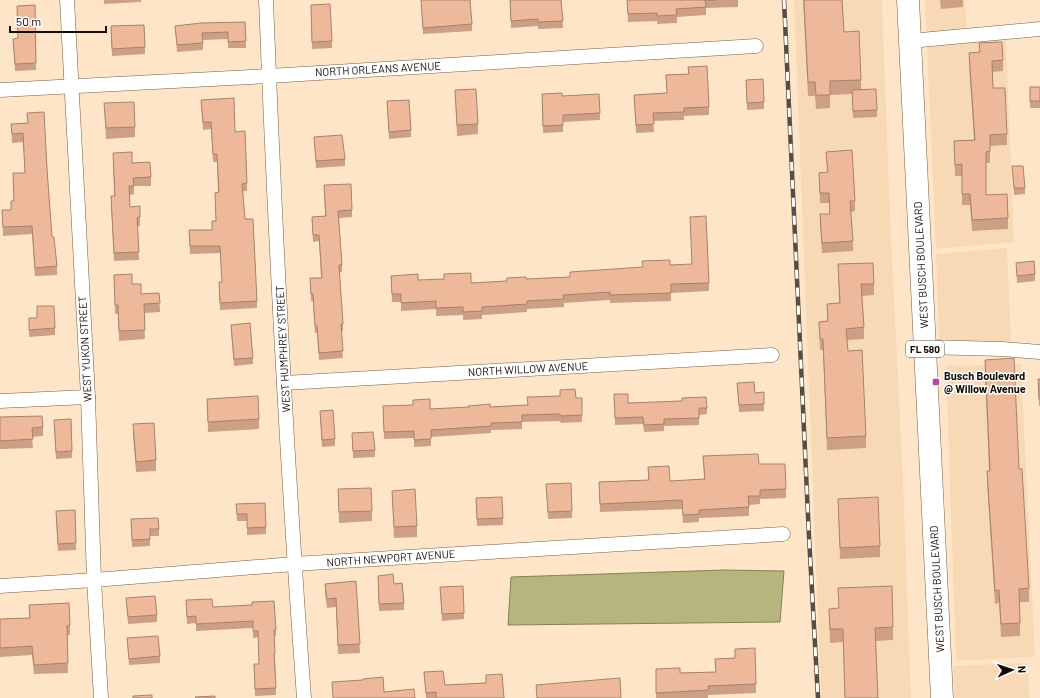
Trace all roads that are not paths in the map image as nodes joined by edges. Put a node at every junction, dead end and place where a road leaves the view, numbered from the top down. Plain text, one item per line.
1 (67, 0) edge
2 (266, 0) edge
3 (908, 0) edge
4 (1040, 29) edge
5 (910, 41) junction
6 (756, 46) dead end
7 (269, 76) junction
8 (71, 86) junction
9 (0, 90) edge
10 (925, 348) junction
11 (1040, 352) edge
12 (772, 355) dead end
13 (284, 383) junction
14 (88, 397) junction
15 (0, 401) edge
16 (783, 534) dead end
17 (294, 564) junction
18 (94, 580) junction
19 (0, 586) edge
20 (101, 698) edge
21 (304, 698) edge
22 (942, 698) edge

1 - 8 street, WEST YUKON STREET
2 - 7 street, WEST HUMPHREY STREET
3 - 5 main road, WEST BUSCH BOULEVARD / FL 580
4 - 5 street
5 - 10 main road, WEST BUSCH BOULEVARD / FL 580
6 - 7 street, NORTH ORLEANS AVENUE
7 - 8 street, NORTH ORLEANS AVENUE
7 - 13 street, WEST HUMPHREY STREET
8 - 9 street, NORTH ORLEANS AVENUE
8 - 14 street, WEST YUKON STREET
10 - 11 street
10 - 22 main road, WEST BUSCH BOULEVARD / FL 580
12 - 13 street, NORTH WILLOW AVENUE
13 - 17 street, WEST HUMPHREY STREET
14 - 15 street
14 - 18 street, WEST YUKON STREET
16 - 17 street, NORTH NEWPORT AVENUE
17 - 18 street, NORTH NEWPORT AVENUE
17 - 21 street, WEST HUMPHREY STREET
18 - 19 street, NORTH NEWPORT AVENUE
18 - 20 street, WEST YUKON STREET

